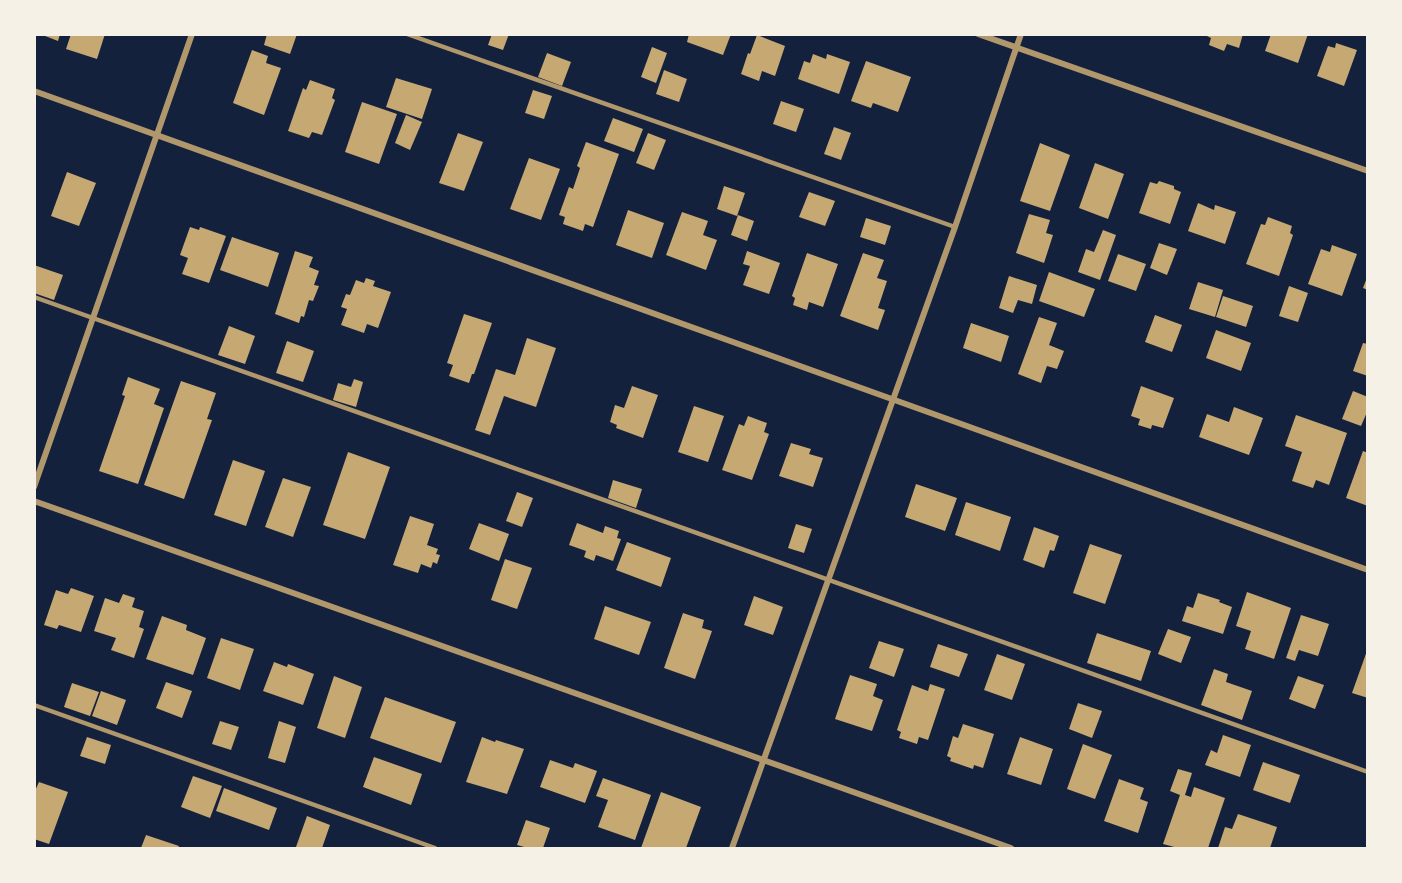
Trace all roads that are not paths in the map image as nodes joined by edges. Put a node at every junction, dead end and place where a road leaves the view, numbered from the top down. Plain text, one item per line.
1 (192, 34) edge
2 (407, 34) edge
3 (978, 34) edge
4 (1021, 34) edge
5 (1016, 48) junction
6 (34, 91) edge
7 (156, 135) junction
8 (1368, 171) edge
9 (955, 227) junction
10 (34, 297) edge
11 (93, 318) junction
12 (892, 400) junction
13 (34, 487) edge
14 (34, 501) edge
15 (1368, 570) edge
16 (828, 579) junction
17 (34, 705) edge
18 (764, 760) junction
19 (1368, 772) edge
20 (435, 849) edge
21 (732, 849) edge
22 (1011, 849) edge

1 - 7 street
2 - 9 lane
3 - 5 street
4 - 5 street
5 - 8 street
5 - 9 street
6 - 7 street
7 - 11 street
7 - 12 street
9 - 12 street
10 - 11 lane
11 - 13 street
11 - 16 lane
12 - 15 street
12 - 16 street
14 - 18 street
16 - 18 street
16 - 19 lane
17 - 20 lane
18 - 21 street
18 - 22 street

